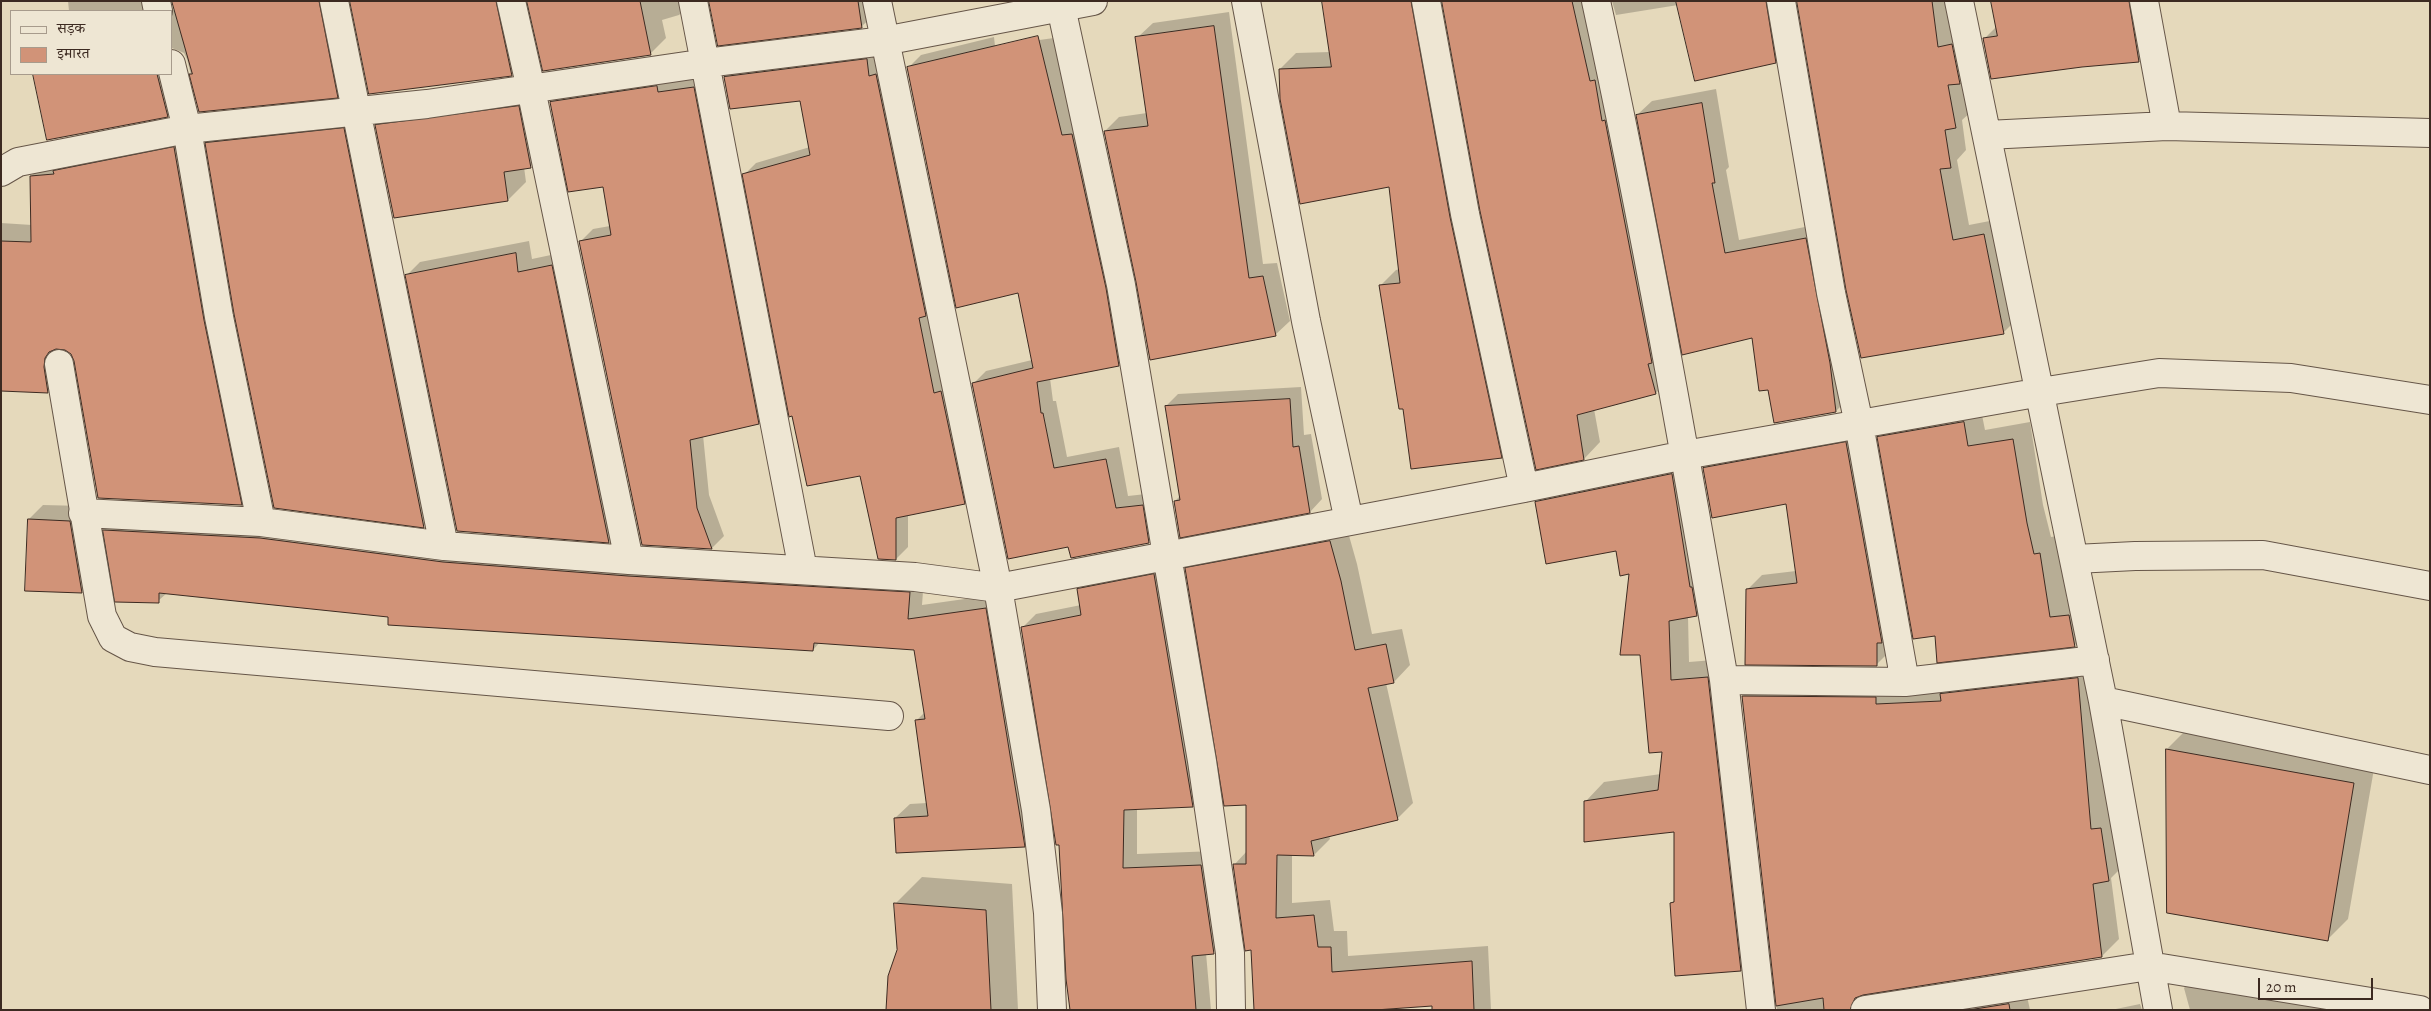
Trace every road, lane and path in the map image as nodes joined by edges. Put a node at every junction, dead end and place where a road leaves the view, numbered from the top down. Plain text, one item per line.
1 (334, 1) edge
2 (511, 1) edge
3 (693, 1) edge
4 (877, 1) edge
5 (1093, 1) edge
6 (1246, 1) edge
7 (1426, 1) edge
8 (1596, 1) edge
9 (1782, 1) edge
10 (1959, 1) edge
11 (2144, 1) edge
12 (1061, 7) junction
13 (884, 41) junction
14 (706, 63) junction
15 (172, 68) edge
16 (531, 89) junction
17 (356, 112) junction
18 (2167, 126) junction
19 (187, 129) junction
20 (2430, 133) edge
21 (1987, 135) junction
22 (1, 172) edge
23 (59, 364) dead end
24 (2040, 392) junction
25 (2430, 400) edge
26 (1859, 424) junction
27 (1685, 455) junction
28 (1524, 488) junction
29 (83, 513) junction
30 (1349, 521) junction
31 (261, 522) junction
32 (444, 546) junction
33 (1166, 556) junction
34 (2075, 559) junction
35 (629, 560) junction
36 (803, 570) junction
37 (2430, 586) edge
38 (998, 588) junction
39 (2094, 660) junction
40 (1724, 680) junction
41 (1905, 682) junction
42 (2103, 701) junction
43 (889, 716) dead end
44 (2430, 770) edge
45 (2149, 966) junction
46 (1052, 1010) edge
47 (1231, 1010) edge
48 (1761, 1010) edge
49 (1865, 1010) edge
50 (2158, 1010) edge
51 (2420, 1010) edge

1 - 17 street
2 - 16 street
3 - 14 street
4 - 13 street
5 - 12 street
6 - 30 street
7 - 28 street
8 - 27 street
9 - 26 street
10 - 21 street
11 - 18 street
12 - 13 street
12 - 33 street
13 - 14 street
13 - 38 street
14 - 16 street
14 - 36 street
15 - 19 street
16 - 17 street
16 - 35 street
17 - 19 street
17 - 32 street
18 - 20 street
18 - 21 street
19 - 22 street
19 - 31 street
21 - 24 street
23 - 29 street
24 - 25 street
24 - 26 street
24 - 34 street
26 - 27 street
26 - 41 street
27 - 28 street
27 - 40 street
28 - 30 street
29 - 31 street
29 - 43 street
30 - 33 street
31 - 32 street
32 - 35 street
33 - 38 street
33 - 47 street
34 - 37 street
34 - 39 street
35 - 36 street
36 - 38 street
38 - 46 street
39 - 41 street
39 - 42 street
40 - 41 street
40 - 48 street
42 - 44 street
42 - 45 street
45 - 49 street
45 - 50 street
45 - 51 street

